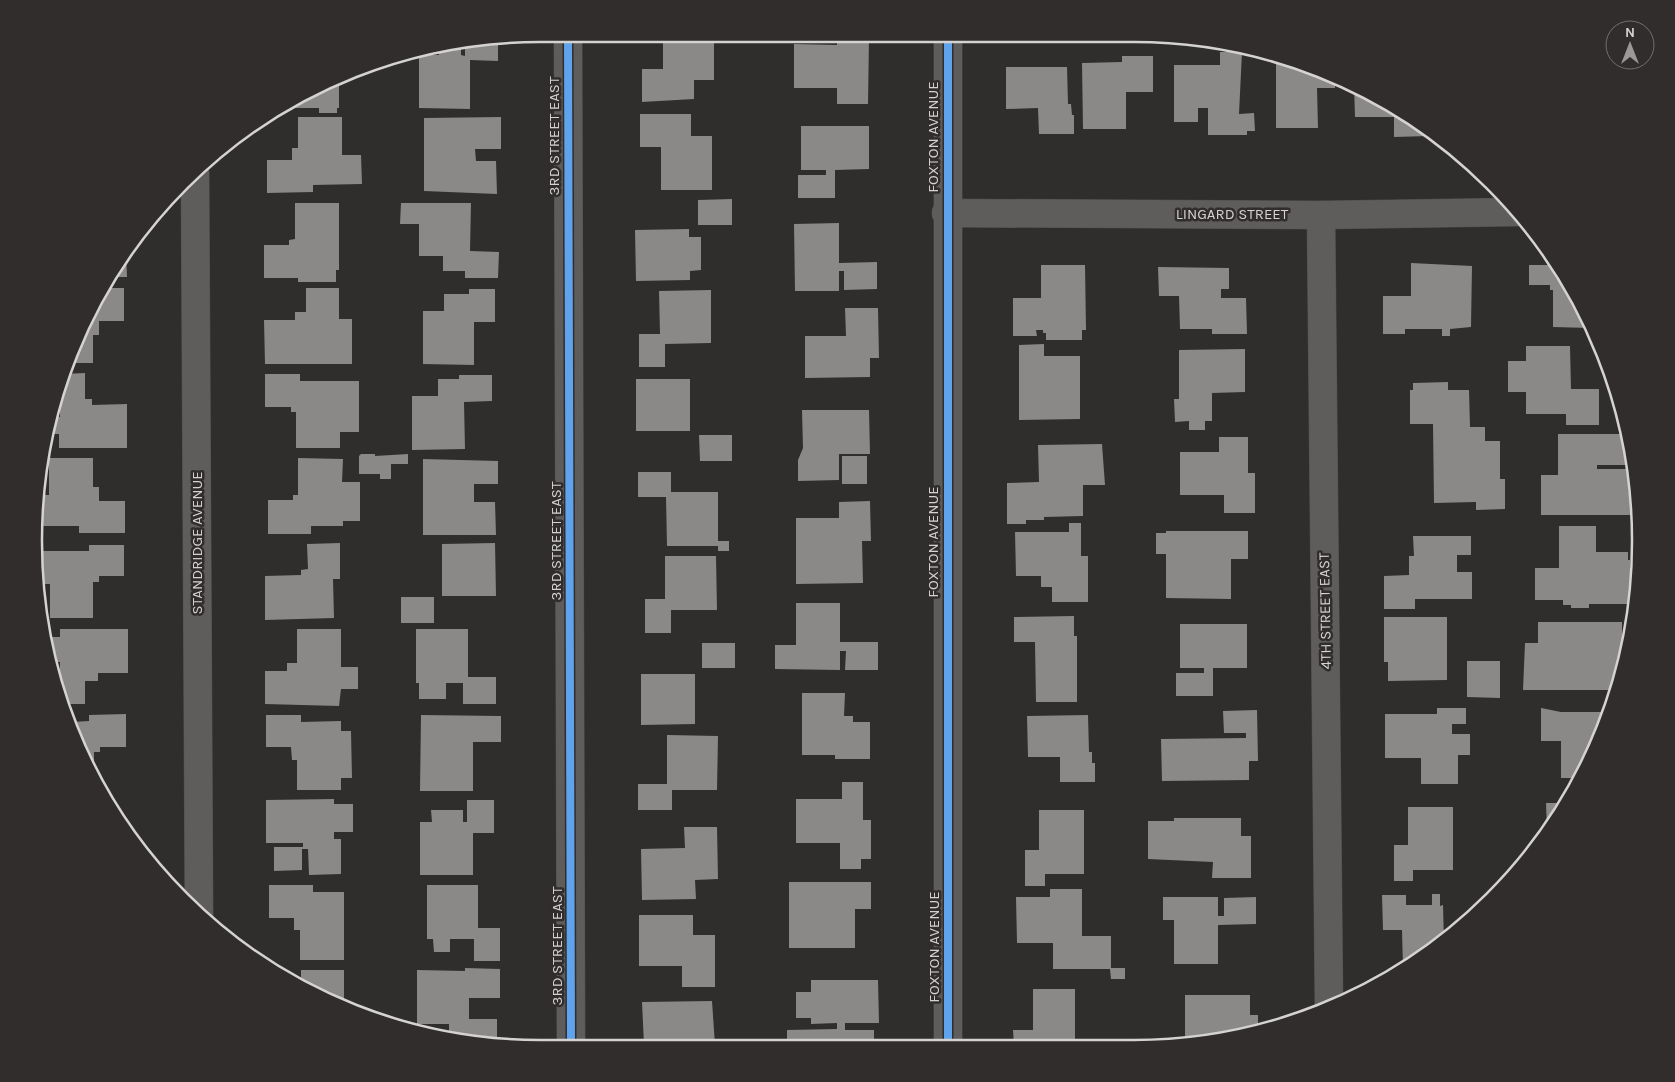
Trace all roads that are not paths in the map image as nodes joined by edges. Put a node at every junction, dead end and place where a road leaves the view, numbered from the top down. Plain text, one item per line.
1 (568, 42) edge
2 (948, 42) edge
3 (195, 183) edge
4 (1509, 212) edge
5 (946, 213) junction
6 (1321, 215) junction
7 (199, 903) edge
8 (1329, 1000) edge
9 (571, 1040) edge
10 (948, 1040) edge

1 - 9 street, 3RD STREET EAST
2 - 5 street, FOXTON AVENUE
3 - 7 street, STANDRIDGE AVENUE
4 - 6 street, LINGARD STREET
5 - 6 street, LINGARD STREET
5 - 10 street, FOXTON AVENUE
6 - 8 street, 4TH STREET EAST

